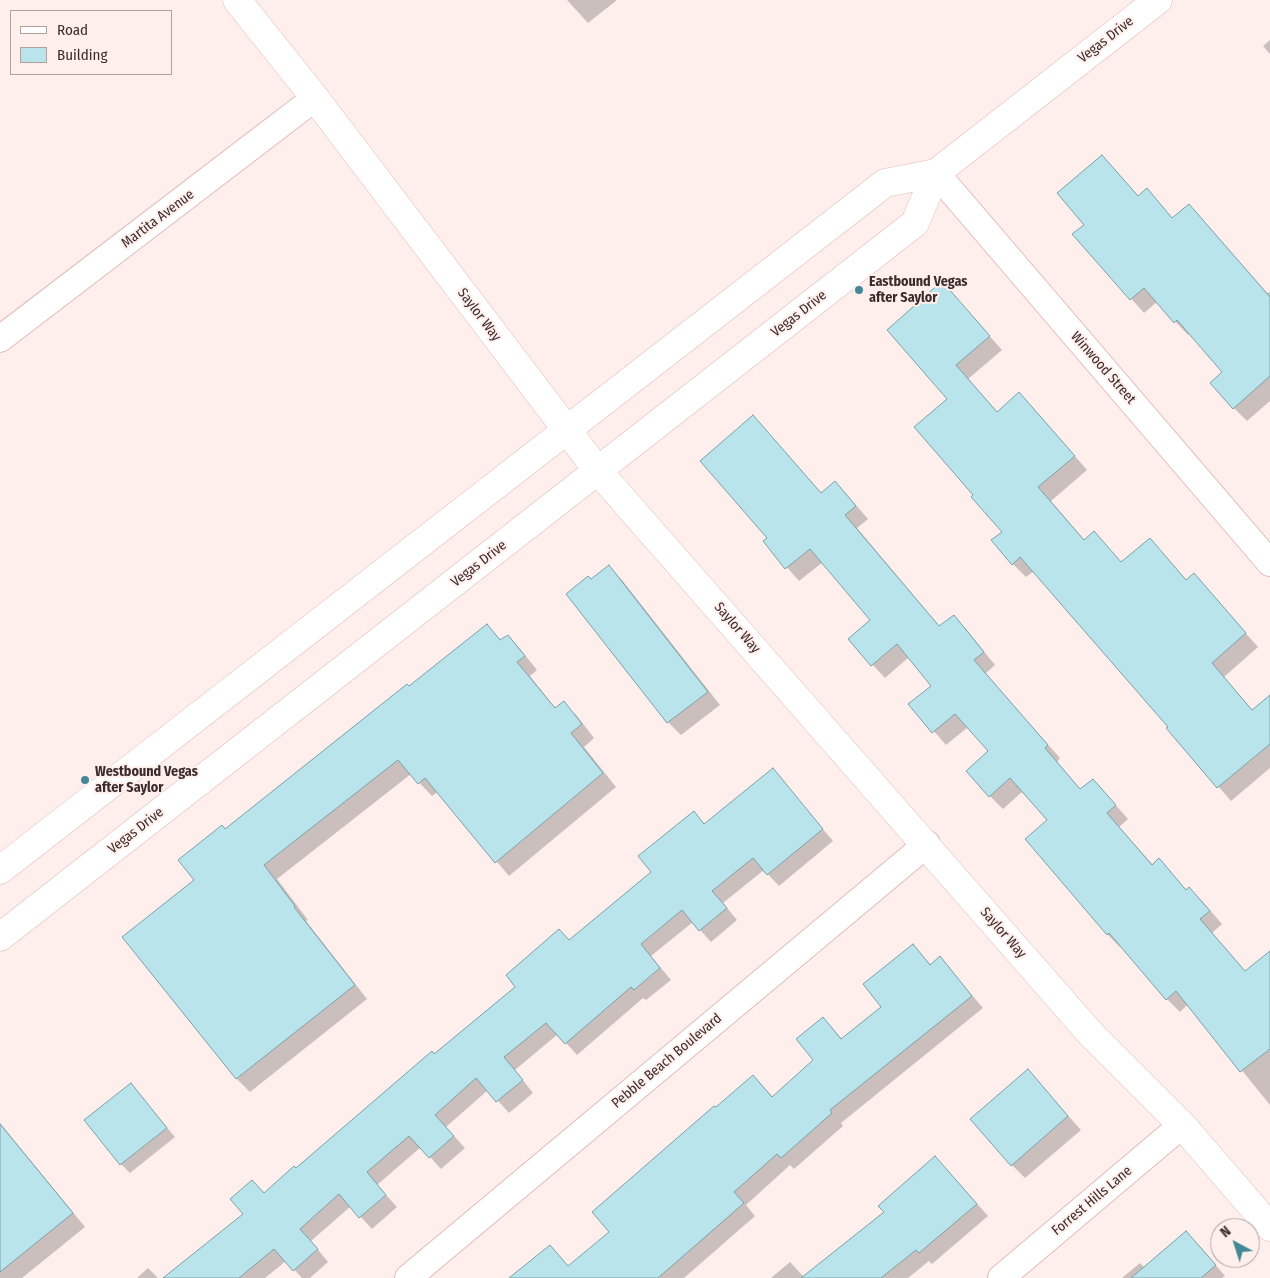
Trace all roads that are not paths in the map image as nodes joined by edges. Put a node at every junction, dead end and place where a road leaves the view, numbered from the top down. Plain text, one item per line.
1 (237, 0) edge
2 (1158, 0) edge
3 (315, 98) junction
4 (936, 173) junction
5 (0, 339) edge
6 (566, 431) junction
7 (598, 471) junction
8 (1270, 563) edge
9 (927, 844) junction
10 (0, 870) edge
11 (0, 937) edge
12 (1182, 1125) junction
13 (1270, 1227) edge
14 (408, 1278) edge
15 (1001, 1278) edge

1 - 3 main road, Saylor Way
2 - 4 main road, Vegas Drive
3 - 5 street, Martita Avenue
3 - 6 main road, Saylor Way
4 - 6 main road, Vegas Drive
4 - 7 main road, Vegas Drive
4 - 8 street, Winwood Street
6 - 7 main road, Saylor Way
6 - 10 main road, Vegas Drive
7 - 9 main road, Saylor Way
7 - 11 main road, Vegas Drive
9 - 12 main road, Saylor Way
9 - 14 street, Pebble Beach Boulevard
12 - 13 main road, Saylor Way
12 - 15 street, Forrest Hills Lane

